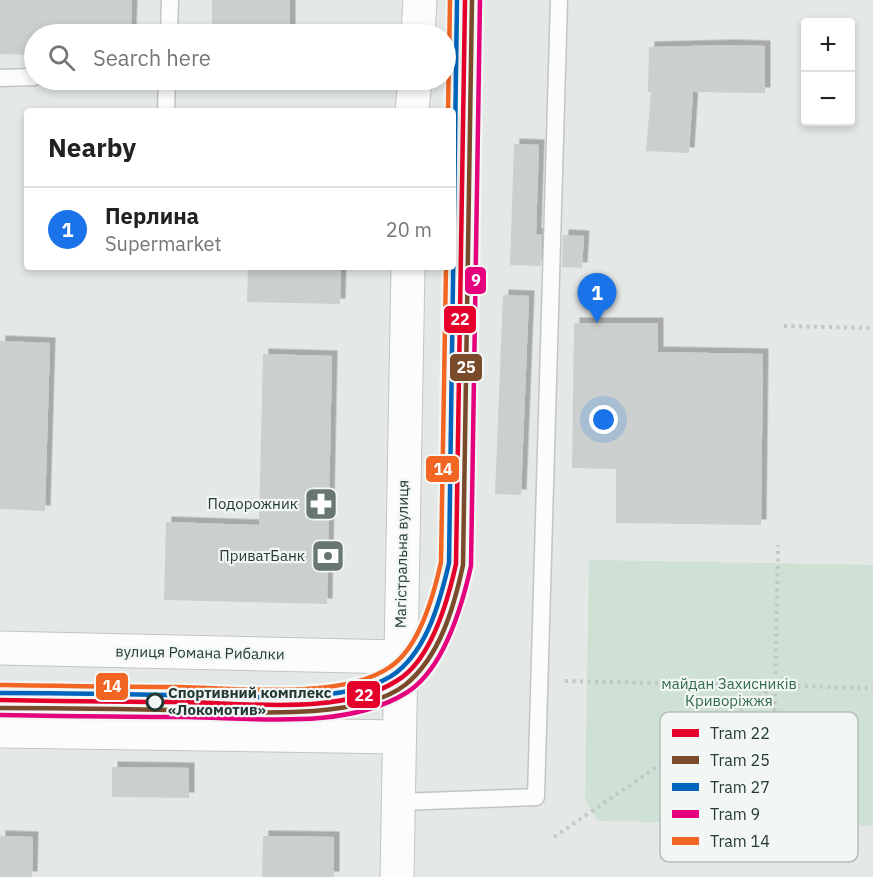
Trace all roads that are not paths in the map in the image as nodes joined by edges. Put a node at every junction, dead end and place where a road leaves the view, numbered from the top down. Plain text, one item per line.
1 (170, 0) edge
2 (420, 0) edge
3 (559, 0) edge
4 (169, 24) edge
5 (419, 24) edge
6 (24, 77) edge
7 (0, 78) edge
8 (167, 90) edge
9 (414, 90) edge
10 (166, 108) edge
11 (412, 108) edge
12 (408, 270) edge
13 (0, 648) edge
14 (399, 657) junction
15 (0, 731) edge
16 (399, 738) junction
17 (398, 802) junction
18 (398, 877) edge

1 - 4 lane
2 - 5 main road
3 - 17 lane
6 - 7 lane
8 - 10 lane
9 - 11 main road
12 - 14 main road, Магістральна вулиця
13 - 14 main road, вулиця Романа Рибалки
14 - 16 main road, Магістральна вулиця
15 - 16 main road
16 - 17 main road, Магістральна вулиця
17 - 18 main road, Магістральна вулиця

